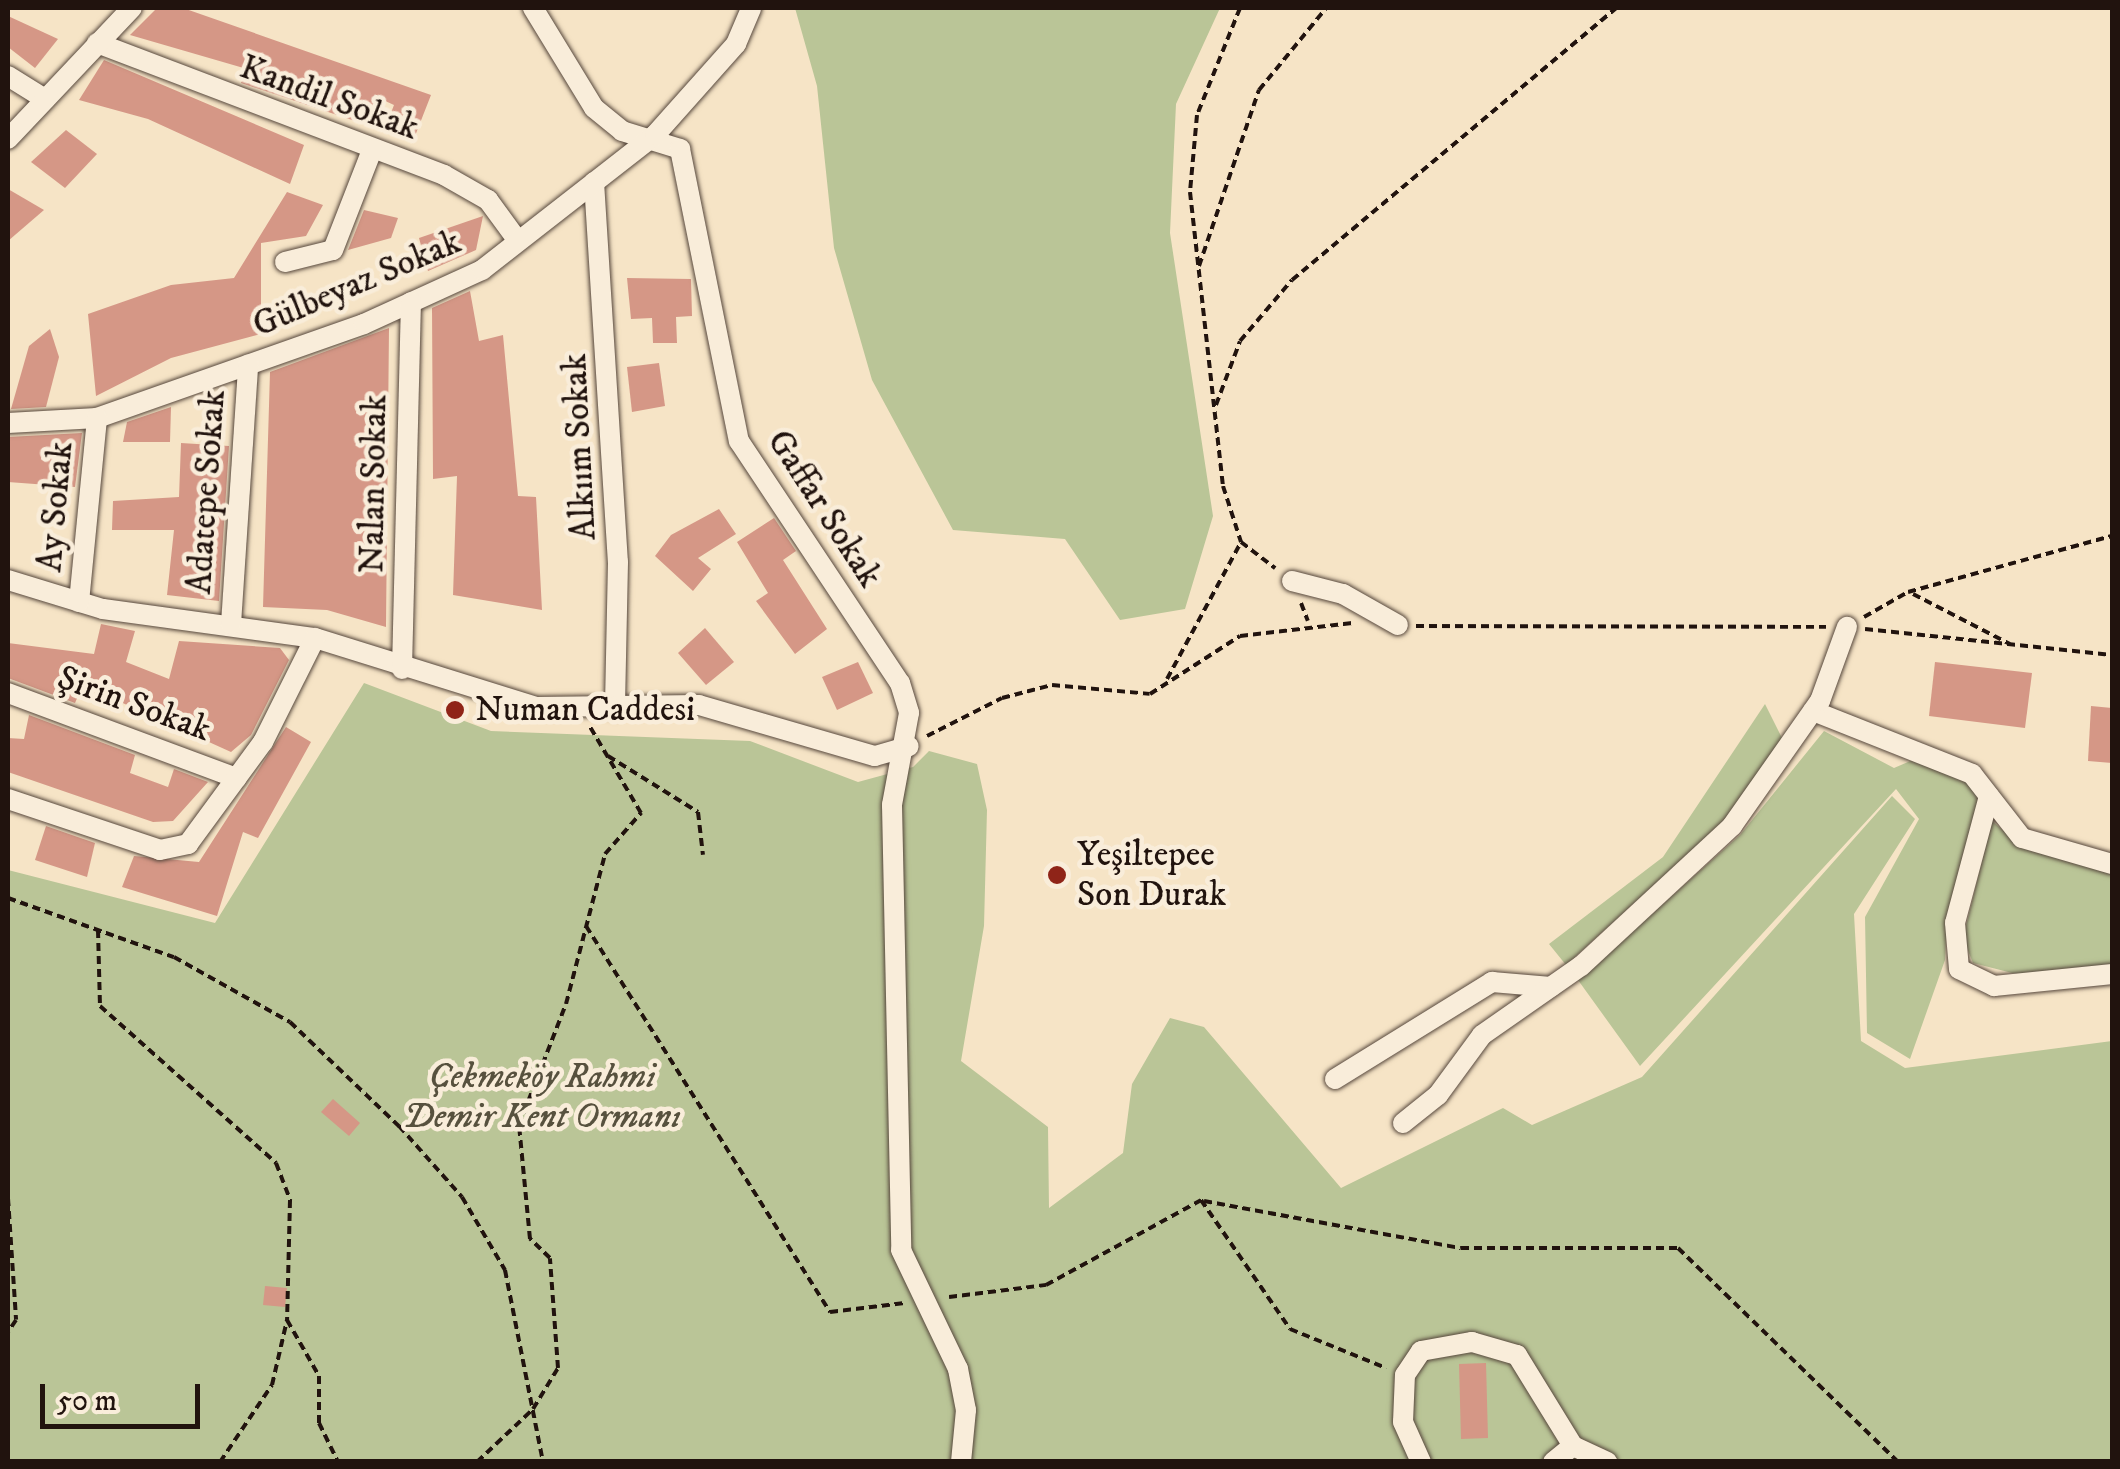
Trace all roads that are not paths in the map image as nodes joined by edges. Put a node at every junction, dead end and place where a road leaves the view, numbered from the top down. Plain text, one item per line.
1 (132, 8) edge
2 (534, 8) edge
3 (751, 8) edge
4 (97, 43) junction
5 (8, 76) edge
6 (45, 99) junction
7 (654, 135) junction
8 (8, 139) edge
9 (372, 150) junction
10 (594, 182) junction
11 (518, 241) junction
12 (284, 262) dead end
13 (411, 302) junction
14 (248, 364) junction
15 (97, 418) junction
16 (8, 423) edge
17 (8, 580) edge
18 (1292, 581) road end
19 (79, 602) junction
20 (232, 624) junction
21 (1398, 625) road end
22 (1846, 626) road end
23 (314, 638) junction
24 (402, 669) junction
25 (8, 693) edge
26 (615, 708) junction
27 (1813, 712) junction
28 (909, 746) junction
29 (236, 778) junction
30 (1989, 796) junction
31 (8, 799) edge
32 (2112, 864) edge
33 (2112, 974) edge
34 (1551, 987) junction
35 (1335, 1079) dead end
36 (1403, 1123) dead end
37 (1574, 1446) junction
38 (961, 1462) edge
39 (1422, 1462) edge
40 (1552, 1462) edge
41 (1608, 1462) edge

1 - 4 street
2 - 7 street
3 - 7 street, Gülbeyaz Sokak
4 - 6 street
4 - 9 street, Kandil Sokak
5 - 6 street
6 - 8 street
7 - 10 street, Gülbeyaz Sokak
7 - 28 street, Gaffar Sokak
9 - 11 street, Kandil Sokak
9 - 12 street
10 - 11 street, Gülbeyaz Sokak
10 - 26 street, Alkıım Sokak
11 - 13 street, Gülbeyaz Sokak
13 - 14 street, Gülbeyaz Sokak
13 - 24 street, Nalan Sokak
14 - 15 street, Gülbeyaz Sokak
14 - 20 street, Adatepe Sokak
15 - 16 street, Gülbeyaz Sokak
15 - 19 street, Ay Sokak
17 - 19 street
18 - 21 street
19 - 20 street
20 - 23 street
22 - 27 street
23 - 24 street
23 - 29 street
24 - 26 street
25 - 29 street, Şirin Sokak
26 - 28 street
27 - 30 street
27 - 34 street
28 - 38 street
29 - 31 street
30 - 32 street
30 - 33 street
34 - 35 street
34 - 36 street
37 - 39 street
37 - 40 street
37 - 41 street

